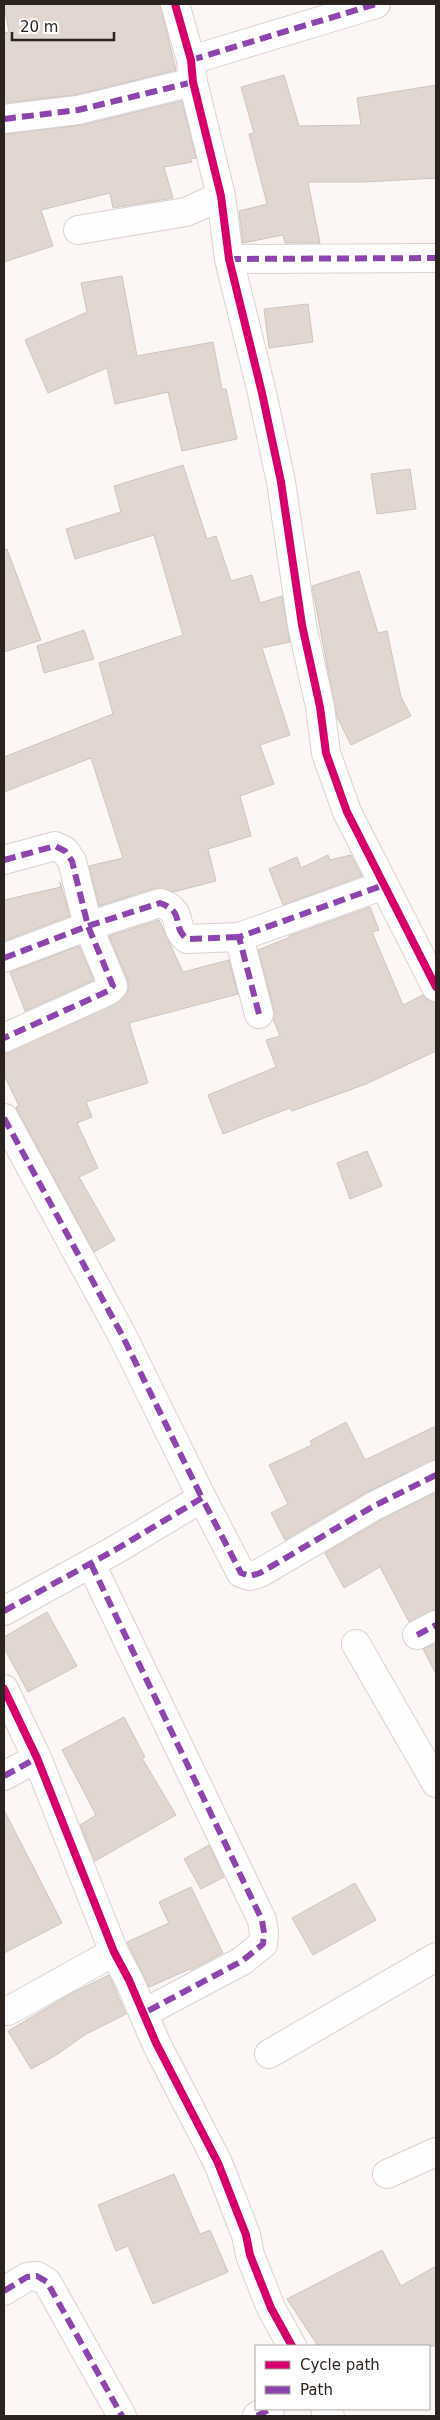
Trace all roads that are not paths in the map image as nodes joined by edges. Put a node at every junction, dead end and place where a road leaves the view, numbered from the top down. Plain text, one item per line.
1 (175, 4) edge
2 (376, 4) edge
3 (192, 71) junction
4 (4, 119) edge
5 (221, 196) junction
6 (78, 230) dead end
7 (229, 258) junction
8 (436, 258) edge
9 (4, 860) edge
10 (384, 885) junction
11 (88, 926) junction
12 (239, 937) junction
13 (4, 958) edge
14 (436, 987) edge
15 (259, 1014) dead end
16 (4, 1038) edge
17 (4, 1118) edge
18 (436, 1475) edge
19 (202, 1498) junction
20 (91, 1564) junction
21 (4, 1611) edge
22 (356, 1644) dead end
23 (4, 1689) edge
24 (37, 1758) junction
25 (4, 1776) edge
26 (436, 1783) edge
27 (114, 1952) junction
28 (436, 1957) edge
29 (8, 2011) dead end
30 (144, 2012) junction
31 (269, 2054) dead end
32 (436, 2152) edge
33 (387, 2174) dead end
34 (4, 2292) edge
35 (291, 2345) edge
36 (122, 2416) edge

1 - 3 street
2 - 3 street
3 - 4 street
3 - 5 street
5 - 6 street
5 - 7 street
7 - 8 street
7 - 10 street
9 - 11 street
10 - 12 street
10 - 14 street
11 - 12 street
11 - 13 street
11 - 16 street
12 - 15 street
17 - 19 street
18 - 19 street
19 - 20 street
20 - 21 street
20 - 30 street
22 - 26 street
23 - 24 street
24 - 25 street
24 - 27 street
27 - 29 street
27 - 30 street
28 - 31 street
30 - 35 street
32 - 33 street
34 - 36 street

